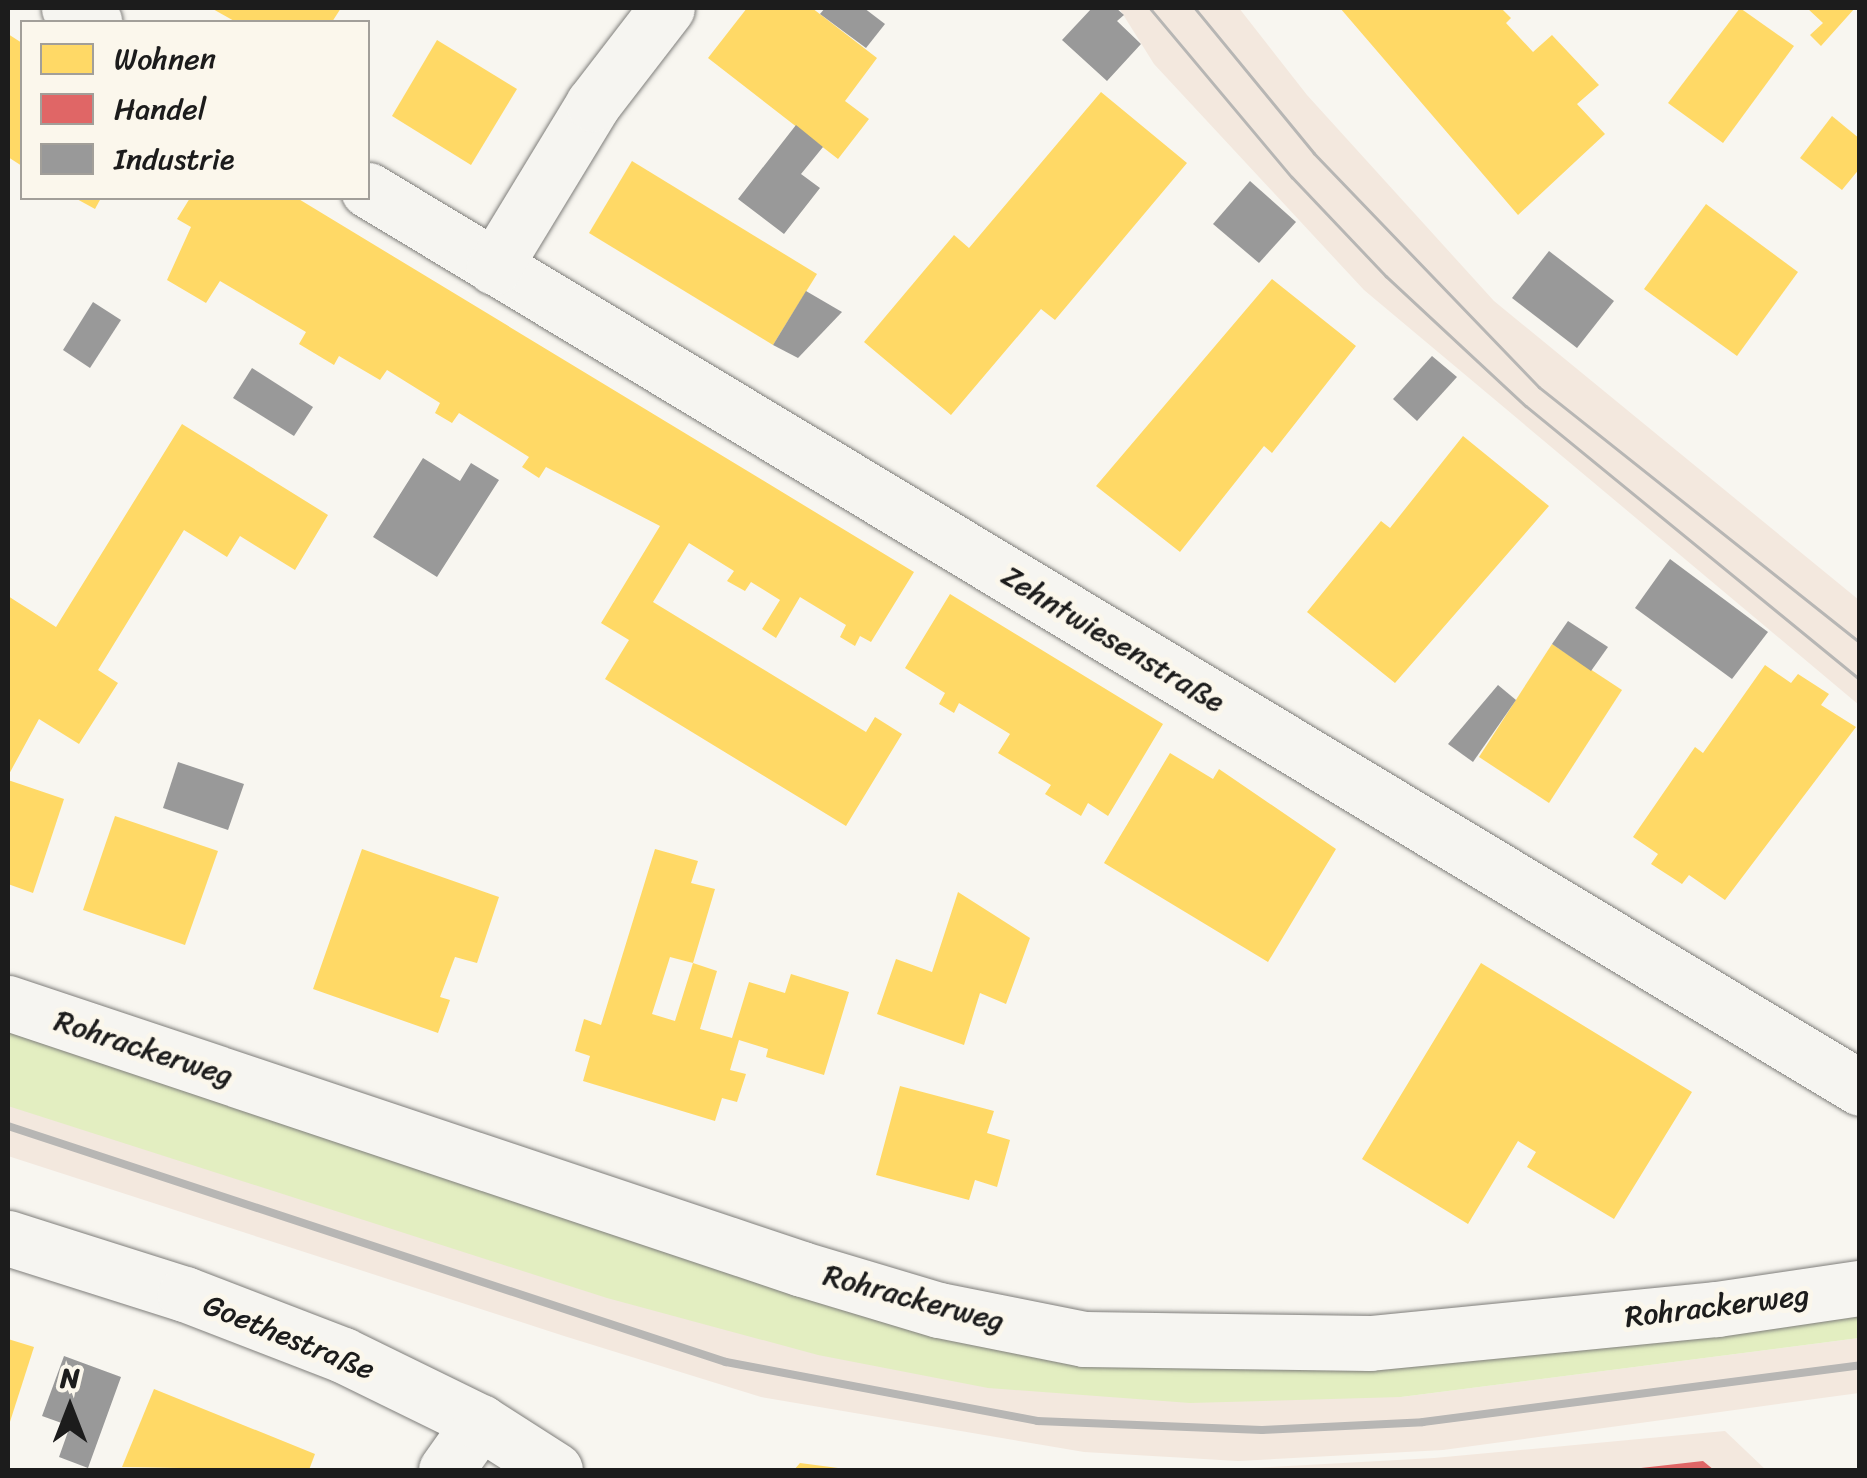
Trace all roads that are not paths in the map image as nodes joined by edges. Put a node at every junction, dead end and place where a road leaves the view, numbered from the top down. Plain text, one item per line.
1 (666, 8) edge
2 (370, 191) edge
3 (494, 268) junction
4 (8, 1003) edge
5 (1860, 1088) edge
6 (8, 1238) edge
7 (1860, 1288) edge
8 (480, 1422) junction
9 (446, 1470) edge
10 (556, 1470) edge

1 - 3 street
2 - 3 street, Zehntwiesenstraße
3 - 5 street, Zehntwiesenstraße
4 - 7 street, Rohrackerweg
6 - 8 street, Goethestraße
8 - 9 street
8 - 10 street, Goethestraße

